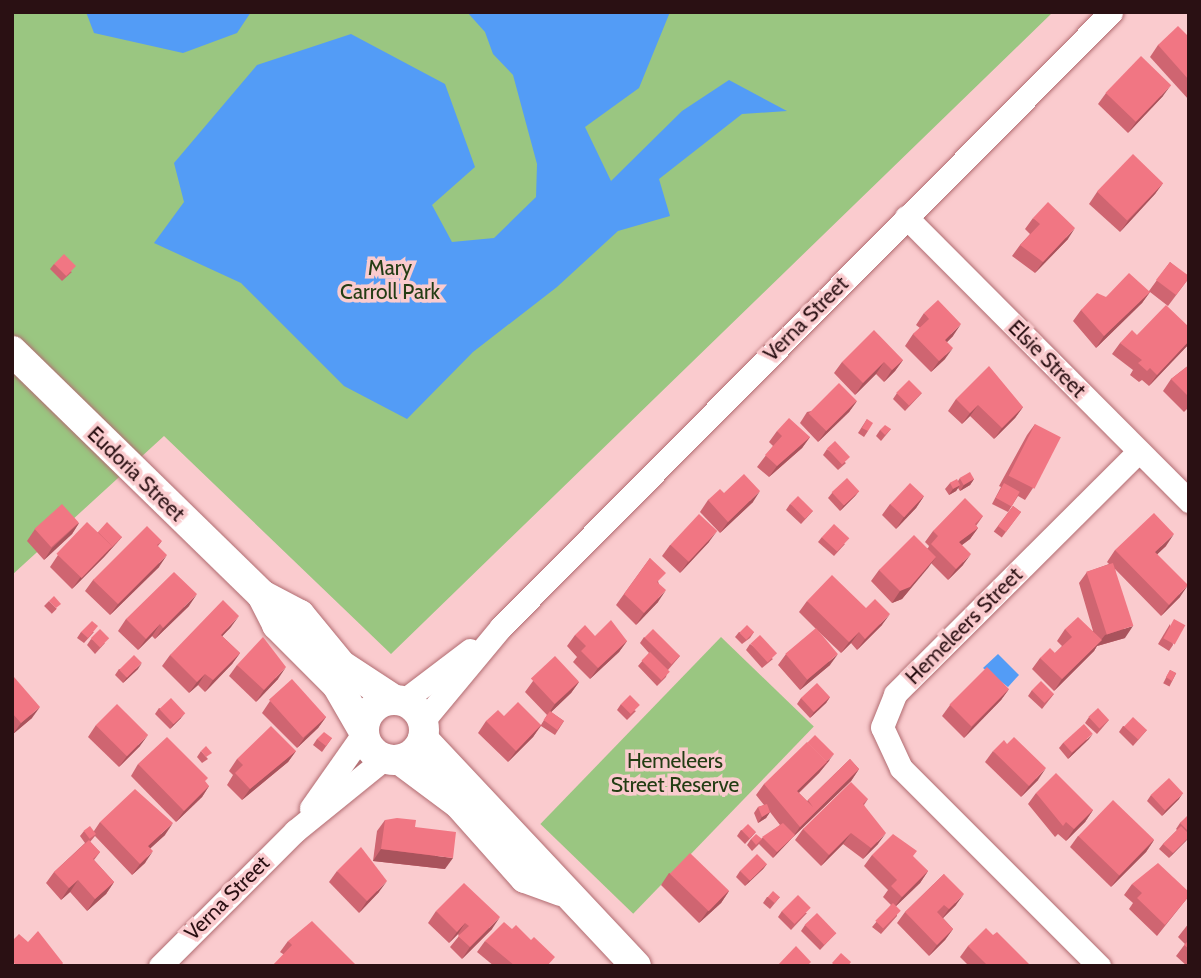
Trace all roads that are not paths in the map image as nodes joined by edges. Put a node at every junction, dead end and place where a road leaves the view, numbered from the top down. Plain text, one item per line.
1 (1111, 12) edge
2 (906, 217) junction
3 (12, 351) edge
4 (1139, 451) junction
5 (1189, 501) edge
6 (262, 595) junction
7 (410, 715) junction
8 (363, 732) junction
9 (392, 760) junction
10 (295, 831) junction
11 (561, 891) junction
12 (160, 966) edge
13 (636, 966) edge
14 (1099, 966) edge

1 - 2 street, Verna Street
2 - 4 street, Elsie Street
2 - 7 street, Verna Street
3 - 6 street, Eudoria Street
4 - 5 street, Elsie Street
4 - 14 street, Hemeleers Street
6 - 7 street, Eudoria Street
6 - 8 street, Eudoria Street
7 - 8 street
7 - 9 street
7 - 11 street, Eudoria Street
8 - 9 street
8 - 10 street, Verna Street
9 - 10 street, Verna Street
9 - 11 street, Eudoria Street
10 - 12 street, Verna Street
11 - 13 street, Eudoria Street

